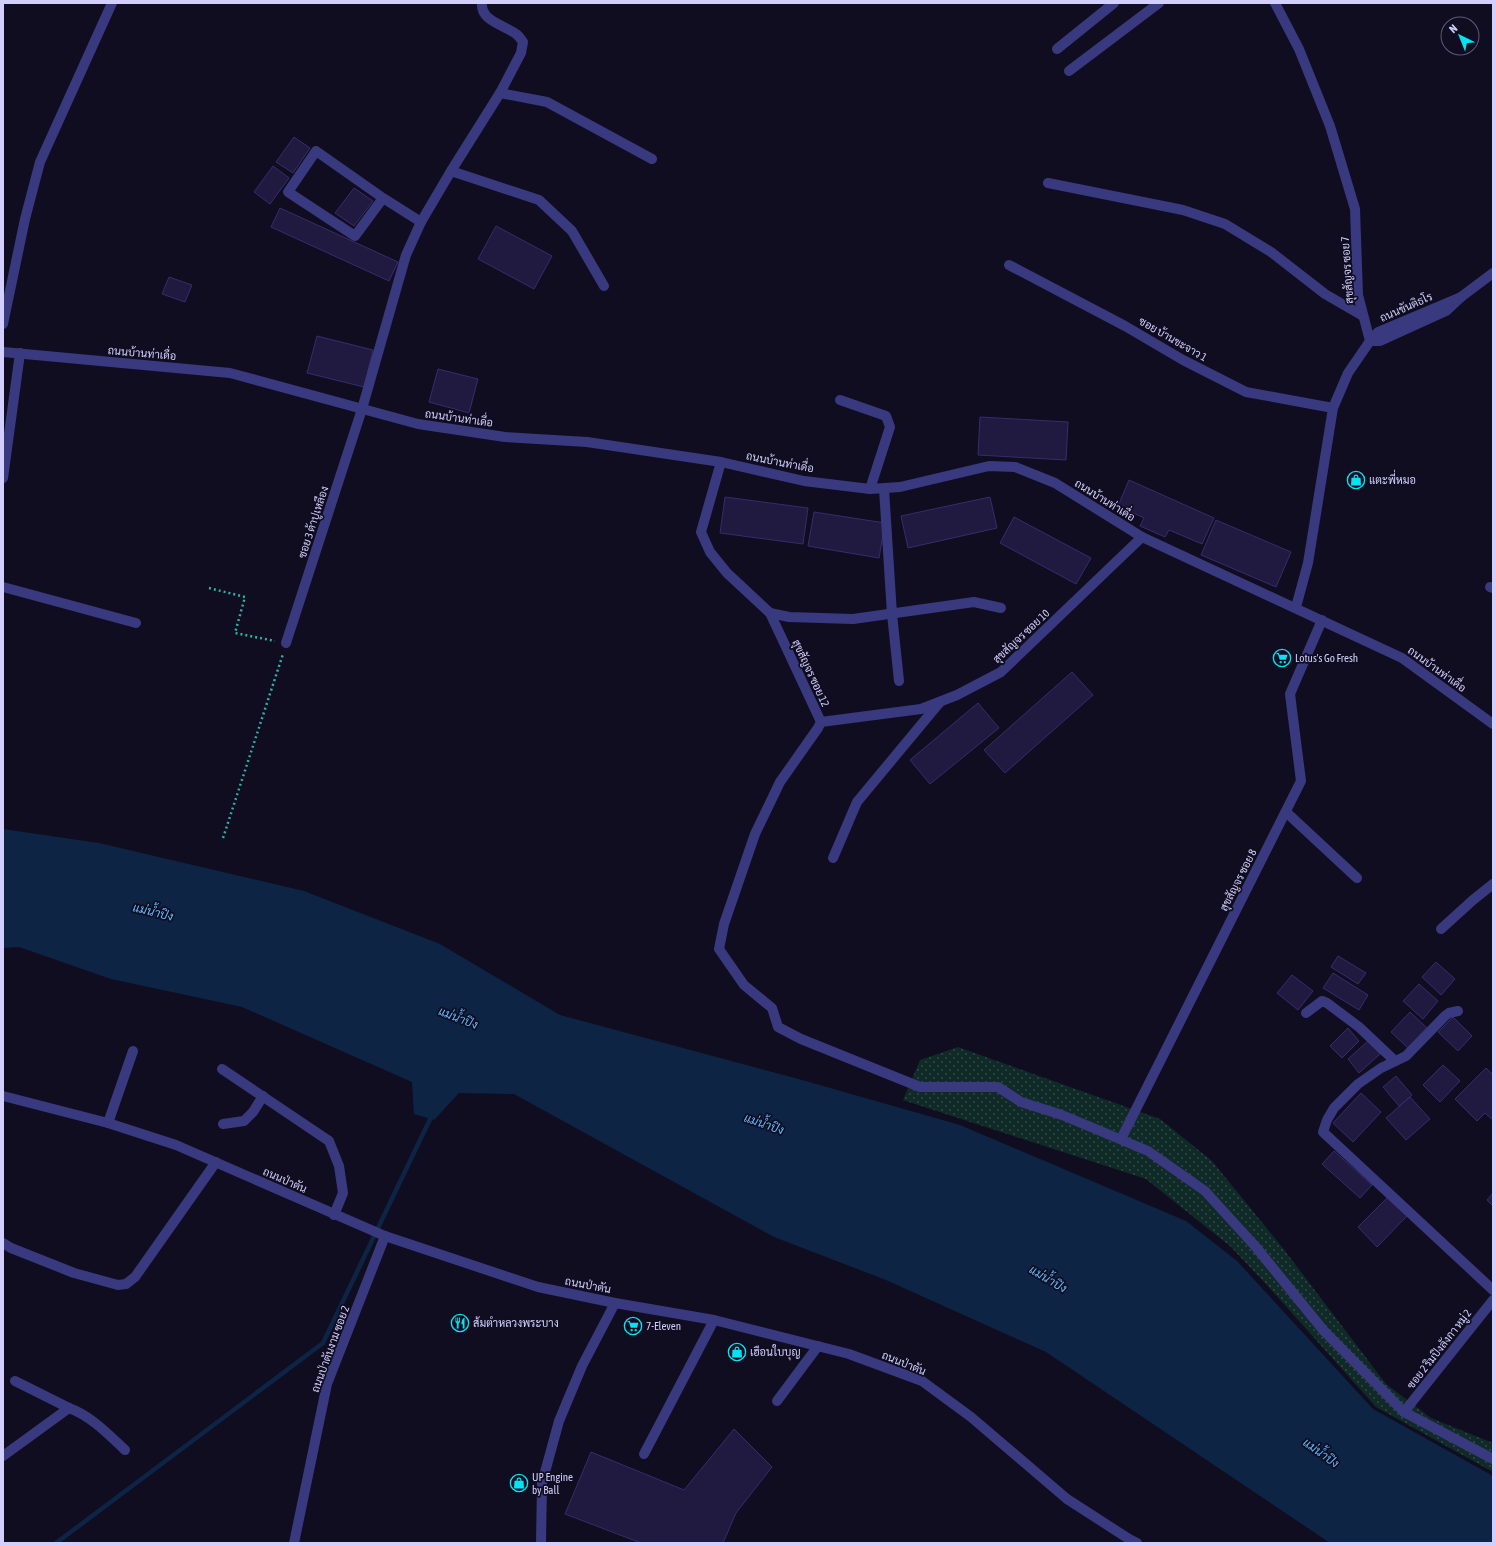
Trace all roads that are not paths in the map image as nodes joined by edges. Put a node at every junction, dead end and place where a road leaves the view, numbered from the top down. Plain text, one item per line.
1 (112, 3) edge
2 (482, 3) edge
3 (1114, 3) edge
4 (1159, 3) edge
5 (1275, 3) edge
6 (1057, 49) dead end
7 (1069, 71) dead end
8 (500, 93) junction
9 (652, 159) dead end
10 (451, 171) junction
11 (1048, 183) dead end
12 (383, 198) junction
13 (421, 222) junction
14 (1009, 265) dead end
15 (1493, 273) edge
16 (604, 286) dead end
17 (1363, 316) junction
18 (3, 324) edge
19 (1370, 341) junction
20 (3, 352) edge
21 (20, 353) junction
22 (840, 400) dead end
23 (1333, 408) junction
24 (362, 409) junction
25 (721, 462) junction
26 (3, 478) edge
27 (870, 489) junction
28 (884, 489) junction
29 (1142, 537) junction
30 (3, 587) edge
31 (1296, 607) junction
32 (1001, 608) dead end
33 (770, 613) junction
34 (892, 614) junction
35 (1322, 620) junction
36 (136, 623) dead end
37 (286, 643) road end
38 (899, 681) dead end
39 (942, 701) junction
40 (820, 722) junction
41 (1493, 724) edge
42 (1286, 812) junction
43 (833, 858) dead end
44 (1357, 878) dead end
45 (1493, 884) edge
46 (1441, 929) dead end
47 (1458, 1011) dead end
48 (1306, 1013) dead end
49 (133, 1051) dead end
50 (1395, 1061) junction
51 (222, 1069) dead end
52 (3, 1096) edge
53 (263, 1096) junction
54 (108, 1123) junction
55 (224, 1124) dead end
56 (1121, 1140) junction
57 (216, 1162) junction
58 (334, 1215) junction
59 (385, 1236) junction
60 (3, 1243) edge
61 (1493, 1290) edge
62 (1493, 1300) edge
63 (615, 1303) junction
64 (714, 1320) junction
65 (818, 1346) junction
66 (14, 1381) dead end
67 (777, 1401) dead end
68 (69, 1408) junction
69 (1404, 1412) junction
70 (126, 1450) dead end
71 (644, 1454) dead end
72 (3, 1456) edge
73 (1493, 1459) edge
74 (294, 1543) edge
75 (541, 1543) edge
76 (1137, 1543) edge

1 - 18 street
2 - 8 street, ซอย 3 ต้าปูเหลือง
3 - 6 street
4 - 7 street
5 - 17 street, สุขสัญจร ซอย 7
8 - 9 street
8 - 10 street, ซอย 3 ต้าปูเหลือง
10 - 13 street, ซอย 3 ต้าปูเหลือง
10 - 16 street
11 - 17 street
12 - 12 street
12 - 13 street
13 - 24 street, ซอย 3 ต้าปูเหลือง
14 - 23 street, ซอย บ้านขะจาว 1
15 - 19 street, ถนนขันติธโร
17 - 19 street, สุขสัญจร ซอย 7
19 - 23 street
20 - 21 street, ถนนบ้านท่าเดื่อ
21 - 24 street, ถนนบ้านท่าเดื่อ
21 - 26 street
22 - 27 street
23 - 31 street
24 - 25 street, ถนนบ้านท่าเดื่อ
24 - 37 street, ซอย 3 ต้าปูเหลือง
25 - 27 street, ถนนบ้านท่าเดื่อ
25 - 33 street, สุขสัญจร ซอย 12
27 - 28 street, ถนนบ้านท่าเดื่อ
28 - 29 street, ถนนบ้านท่าเดื่อ
28 - 34 street
29 - 31 street, ถนนบ้านท่าเดื่อ
29 - 39 street, สุขสัญจร ซอย 10
30 - 36 street
31 - 35 street, ถนนบ้านท่าเดื่อ
32 - 34 street
33 - 34 street
33 - 40 street, สุขสัญจร ซอย 12
34 - 38 street
35 - 41 street, ถนนบ้านท่าเดื่อ
35 - 42 street, สุขสัญจร ซอย 8
39 - 40 street, สุขสัญจร ซอย 10
39 - 43 street
40 - 56 street, สุขสัญจร ซอย 12
42 - 44 street
42 - 56 street, สุขสัญจร ซอย 8
45 - 46 street
47 - 50 street
48 - 50 street
49 - 54 street
50 - 61 street
51 - 53 street
52 - 54 street, ถนนป่าตัน
53 - 55 street
53 - 58 street
54 - 57 street, ถนนป่าตัน
56 - 69 street
57 - 58 street, ถนนป่าตัน
57 - 60 street
58 - 59 street, ถนนป่าตัน
59 - 63 street, ถนนป่าตัน
59 - 74 street, ถนนป่าตันงาม ซอย 2
62 - 69 street, ซอย 2 ริมปิงลังกา หมู่ 2
63 - 64 street, ถนนป่าตัน
63 - 75 street
64 - 65 street, ถนนป่าตัน
64 - 71 street
65 - 67 street
65 - 76 street, ถนนป่าตัน
66 - 68 street
68 - 70 street
68 - 72 street
69 - 73 street

